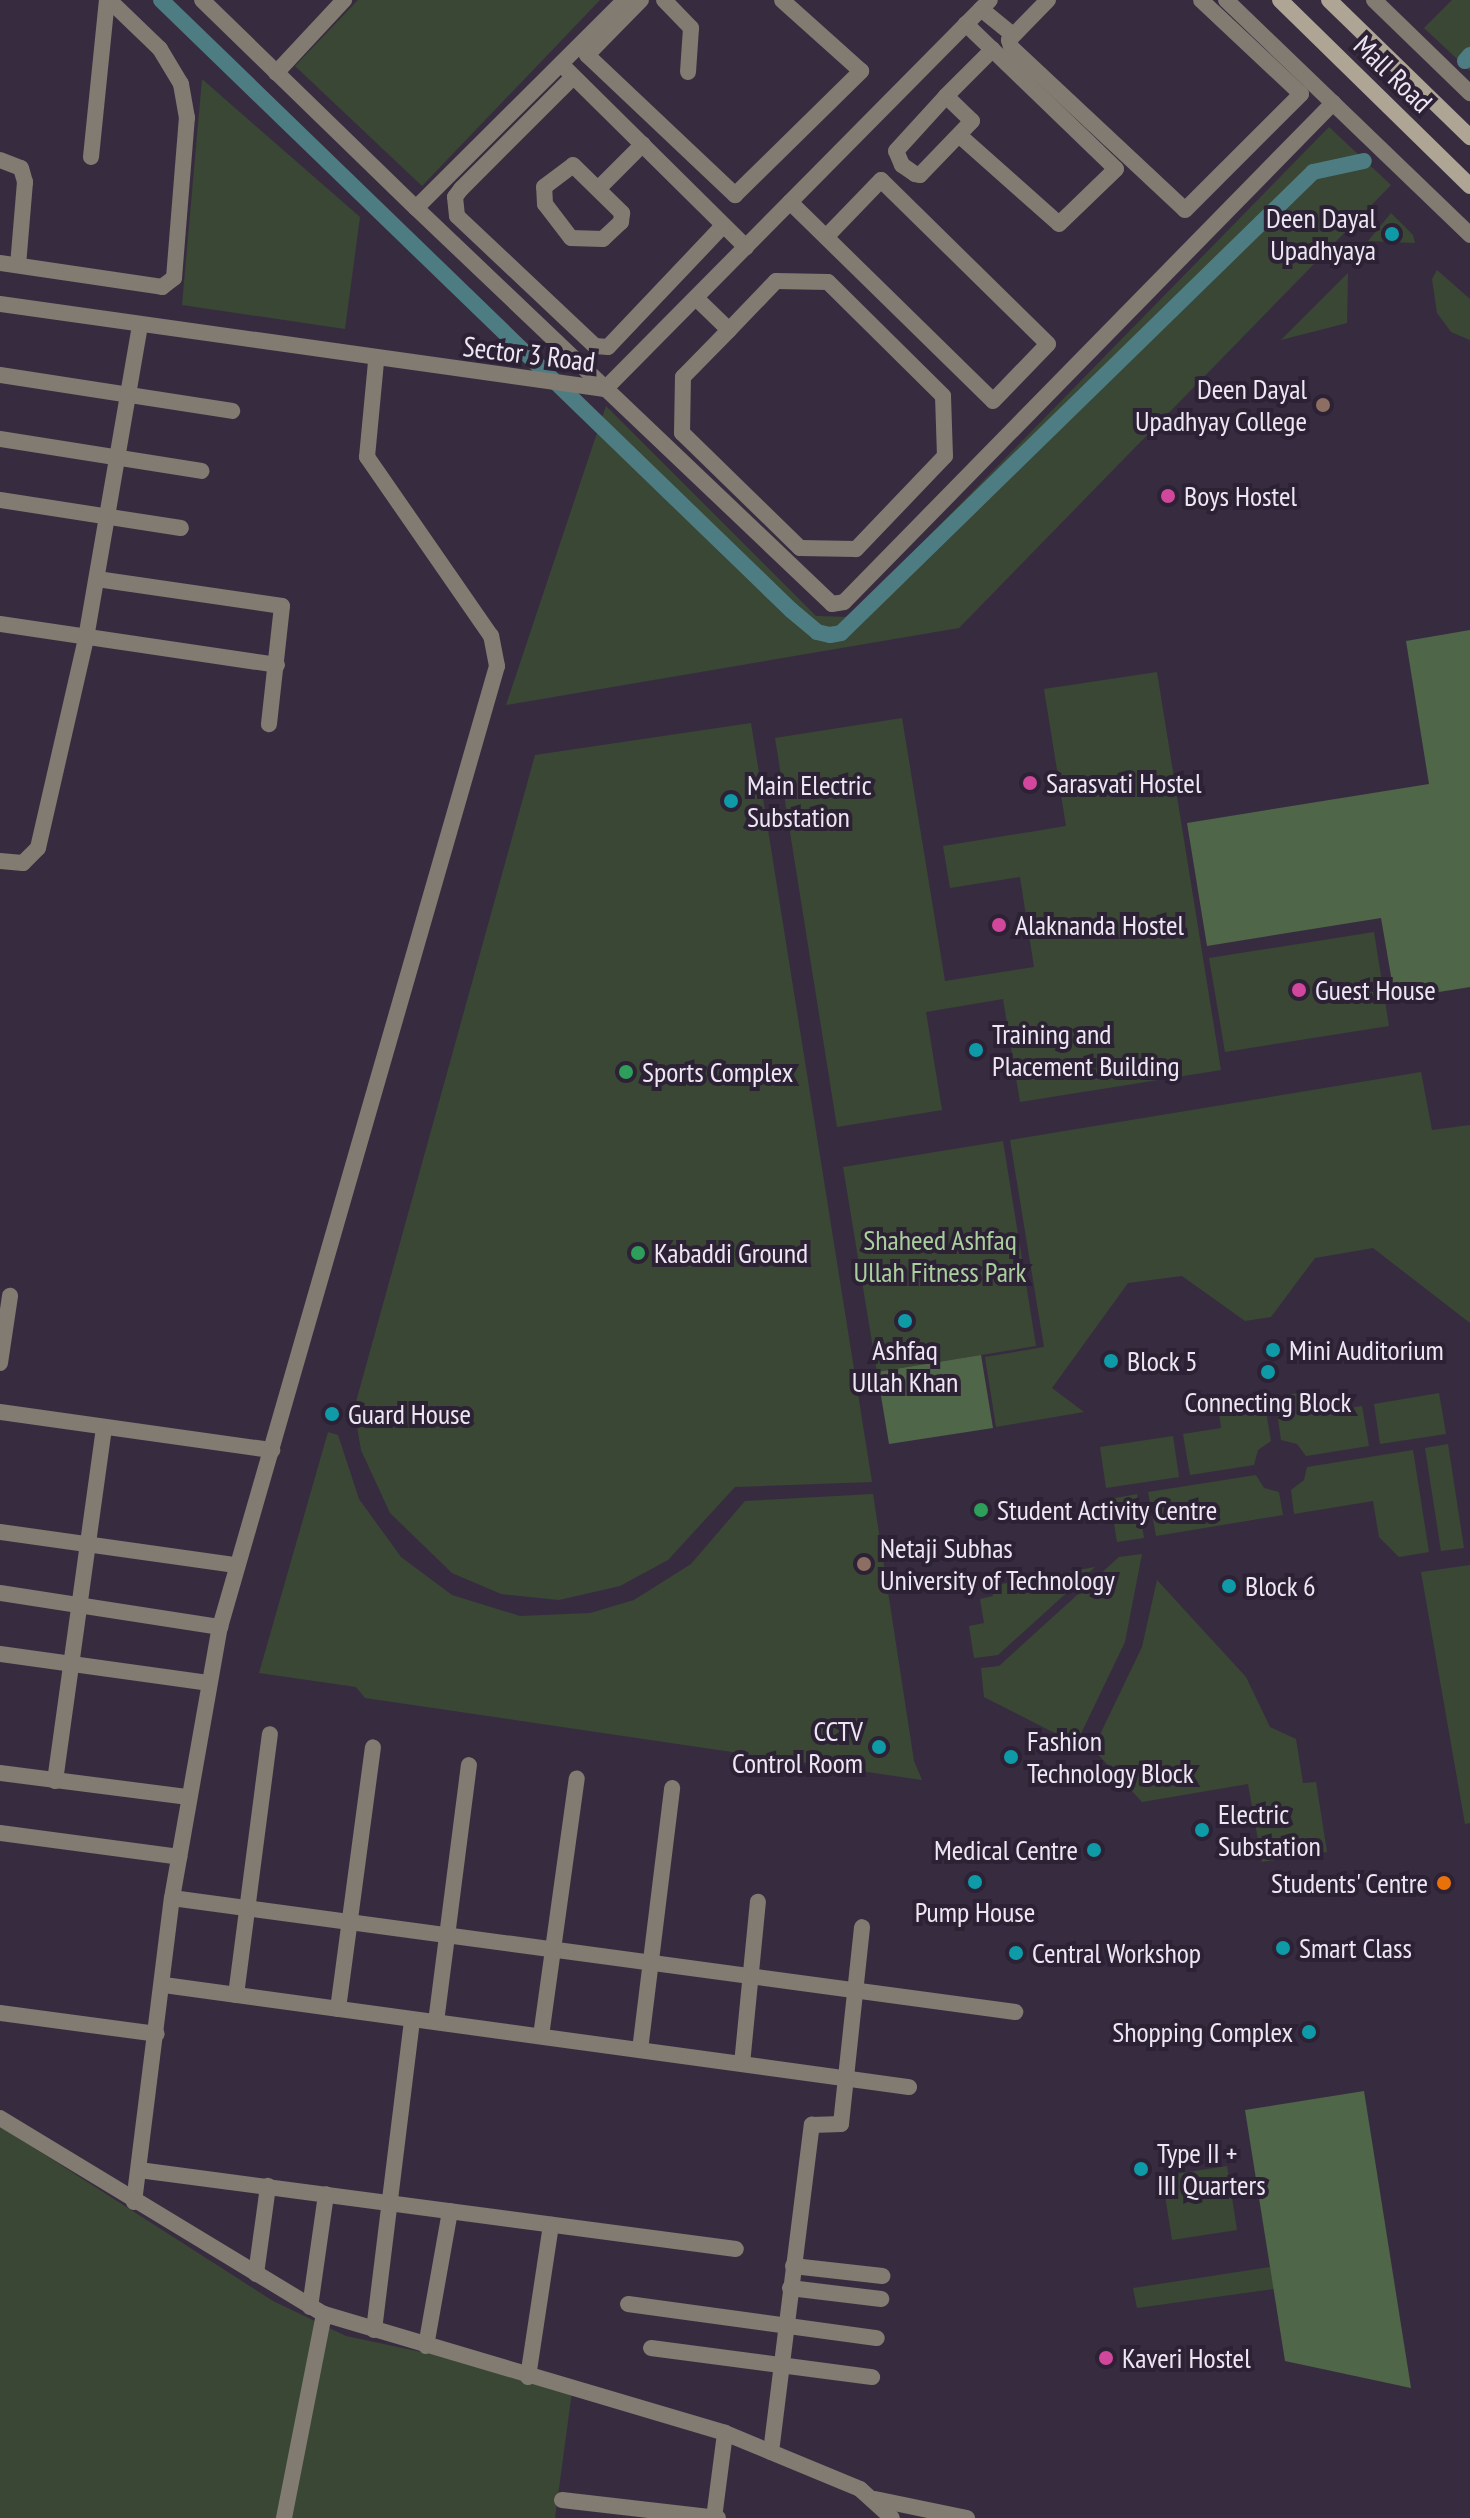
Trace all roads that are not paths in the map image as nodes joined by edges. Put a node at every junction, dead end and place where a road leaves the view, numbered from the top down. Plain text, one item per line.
1 (108, 0) edge
2 (202, 0) edge
3 (344, 0) edge
4 (625, 0) edge
5 (641, 0) edge
6 (664, 0) edge
7 (782, 0) edge
8 (1048, 0) edge
9 (1201, 0) edge
10 (1226, 0) edge
11 (1280, 0) edge
12 (1329, 0) edge
13 (1374, 0) edge
14 (985, 4) edge
15 (966, 24) junction
16 (1013, 35) junction
17 (993, 49) junction
18 (561, 63) junction
19 (688, 72) dead end
20 (276, 73) junction
21 (573, 77) junction
22 (1470, 93) edge
23 (946, 96) junction
24 (1333, 103) junction
25 (960, 136) junction
26 (1470, 137) edge
27 (643, 144) junction
28 (91, 157) dead end
29 (0, 160) edge
30 (1470, 186) edge
31 (599, 188) junction
32 (790, 202) junction
33 (416, 208) junction
34 (723, 226) junction
35 (1470, 235) edge
36 (826, 237) junction
37 (746, 247) junction
38 (0, 263) edge
39 (18, 265) junction
40 (696, 298) junction
41 (0, 304) edge
42 (140, 325) junction
43 (729, 330) junction
44 (376, 361) junction
45 (0, 375) edge
46 (605, 389) junction
47 (128, 396) junction
48 (232, 411) dead end
49 (0, 439) edge
50 (118, 457) junction
51 (201, 471) dead end
52 (0, 500) edge
53 (108, 516) junction
54 (181, 528) dead end
55 (97, 579) junction
56 (0, 624) edge
57 (86, 638) junction
58 (277, 665) junction
59 (269, 724) dead end
60 (0, 861) edge
61 (10, 1296) dead end
62 (0, 1363) edge
63 (0, 1412) edge
64 (104, 1427) junction
65 (272, 1450) junction
66 (0, 1532) edge
67 (88, 1544) junction
68 (236, 1565) junction
69 (0, 1593) edge
70 (79, 1604) junction
71 (220, 1627) junction
72 (0, 1654) edge
73 (71, 1664) junction
74 (208, 1683) junction
75 (270, 1734) dead end
76 (373, 1747) dead end
77 (469, 1765) dead end
78 (0, 1773) edge
79 (577, 1778) dead end
80 (55, 1781) junction
81 (672, 1788) dead end
82 (188, 1797) junction
83 (0, 1833) edge
84 (179, 1857) junction
85 (172, 1898) junction
86 (758, 1902) dead end
87 (247, 1908) junction
88 (350, 1921) junction
89 (862, 1927) dead end
90 (447, 1934) junction
91 (552, 1947) junction
92 (651, 1961) junction
93 (750, 1975) junction
94 (164, 1985) junction
95 (855, 1991) junction
96 (236, 1995) junction
97 (338, 2009) junction
98 (1015, 2012) dead end
99 (0, 2013) edge
100 (412, 2019) junction
101 (436, 2022) junction
102 (157, 2034) junction
103 (541, 2036) junction
104 (640, 2050) junction
105 (742, 2064) junction
106 (845, 2078) junction
107 (909, 2087) dead end
108 (0, 2118) edge
109 (139, 2170) junction
110 (268, 2186) junction
111 (326, 2194) junction
112 (134, 2202) junction
113 (390, 2203) junction
114 (450, 2211) junction
115 (551, 2225) junction
116 (736, 2249) dead end
117 (793, 2266) junction
118 (256, 2274) junction
119 (882, 2276) dead end
120 (790, 2288) junction
121 (881, 2299) dead end
122 (628, 2304) dead end
123 (317, 2310) junction
124 (786, 2326) junction
125 (374, 2330) junction
126 (877, 2338) dead end
127 (426, 2346) junction
128 (651, 2348) dead end
129 (782, 2362) junction
130 (528, 2377) junction
131 (872, 2377) dead end
132 (725, 2433) junction
133 (771, 2452) junction
134 (875, 2499) junction
135 (562, 2500) dead end
136 (284, 2518) edge
137 (715, 2518) edge
138 (892, 2518) edge
139 (967, 2518) edge

1 - 28 street
1 - 39 street
2 - 20 street
3 - 20 street
4 - 18 street
5 - 7 street
6 - 19 street
8 - 16 street
9 - 16 street
10 - 24 street
11 - 30 main road, Mall Road
12 - 26 main road, Mall Road
13 - 22 street
14 - 15 street, Sector 3 Road
14 - 16 street
15 - 17 street
15 - 32 street, Sector 3 Road
17 - 23 street
17 - 25 street
18 - 21 street
18 - 33 street
20 - 33 street
21 - 27 street
21 - 34 street
23 - 25 street
23 - 25 street
24 - 35 street
24 - 46 street
27 - 31 street
27 - 34 street
29 - 39 street
31 - 31 street
32 - 36 street
32 - 37 street, Sector 3 Road
33 - 46 street
34 - 37 street
36 - 36 street
37 - 40 street, Sector 3 Road
38 - 39 street
40 - 43 street
40 - 46 street, Sector 3 Road
41 - 42 street, Sector 3 Road
42 - 44 street, Sector 3 Road
42 - 47 street
43 - 43 street
44 - 46 street, Sector 3 Road
44 - 65 street
45 - 47 street
47 - 48 street
47 - 50 street
49 - 50 street
50 - 51 street
50 - 53 street
52 - 53 street
53 - 54 street
53 - 55 street
55 - 57 street
55 - 58 street
56 - 57 street
57 - 58 street
57 - 60 street
58 - 59 street
61 - 62 street
63 - 64 street
64 - 65 street
64 - 67 street
65 - 68 street
66 - 67 street
67 - 68 street
67 - 70 street
68 - 71 street
69 - 70 street
70 - 71 street
70 - 73 street
71 - 74 street
72 - 73 street
73 - 74 street
73 - 80 street
74 - 82 street
75 - 87 street
76 - 88 street
77 - 90 street
78 - 80 street
79 - 91 street
80 - 82 street
81 - 92 street
82 - 84 street
83 - 84 street
84 - 85 street
85 - 87 street
85 - 94 street
86 - 93 street
87 - 88 street
87 - 96 street
88 - 90 street
88 - 97 street
89 - 95 street
90 - 91 street
90 - 101 street
91 - 92 street
91 - 103 street
92 - 93 street
92 - 104 street
93 - 95 street
93 - 105 street
94 - 96 street
94 - 102 street
95 - 98 street
95 - 106 street
96 - 97 street
97 - 100 street
99 - 102 street
100 - 101 street
100 - 113 street
101 - 103 street
102 - 109 street
103 - 104 street
104 - 105 street
105 - 106 street
106 - 107 street
106 - 117 street
108 - 112 street
109 - 110 street
109 - 112 street
110 - 111 street
110 - 118 street
111 - 113 street
111 - 123 street
112 - 118 street
113 - 114 street
113 - 125 street
114 - 115 street
114 - 127 street
115 - 116 street
115 - 130 street
117 - 119 street
117 - 120 street
118 - 123 street
120 - 121 street
120 - 124 street
122 - 124 street
123 - 125 street
123 - 136 street
124 - 126 street
124 - 129 street
125 - 127 street
127 - 130 street
128 - 129 street
129 - 131 street
129 - 133 street
130 - 132 street
132 - 133 street
132 - 137 street
133 - 134 street
134 - 138 street
134 - 139 street
135 - 137 street

